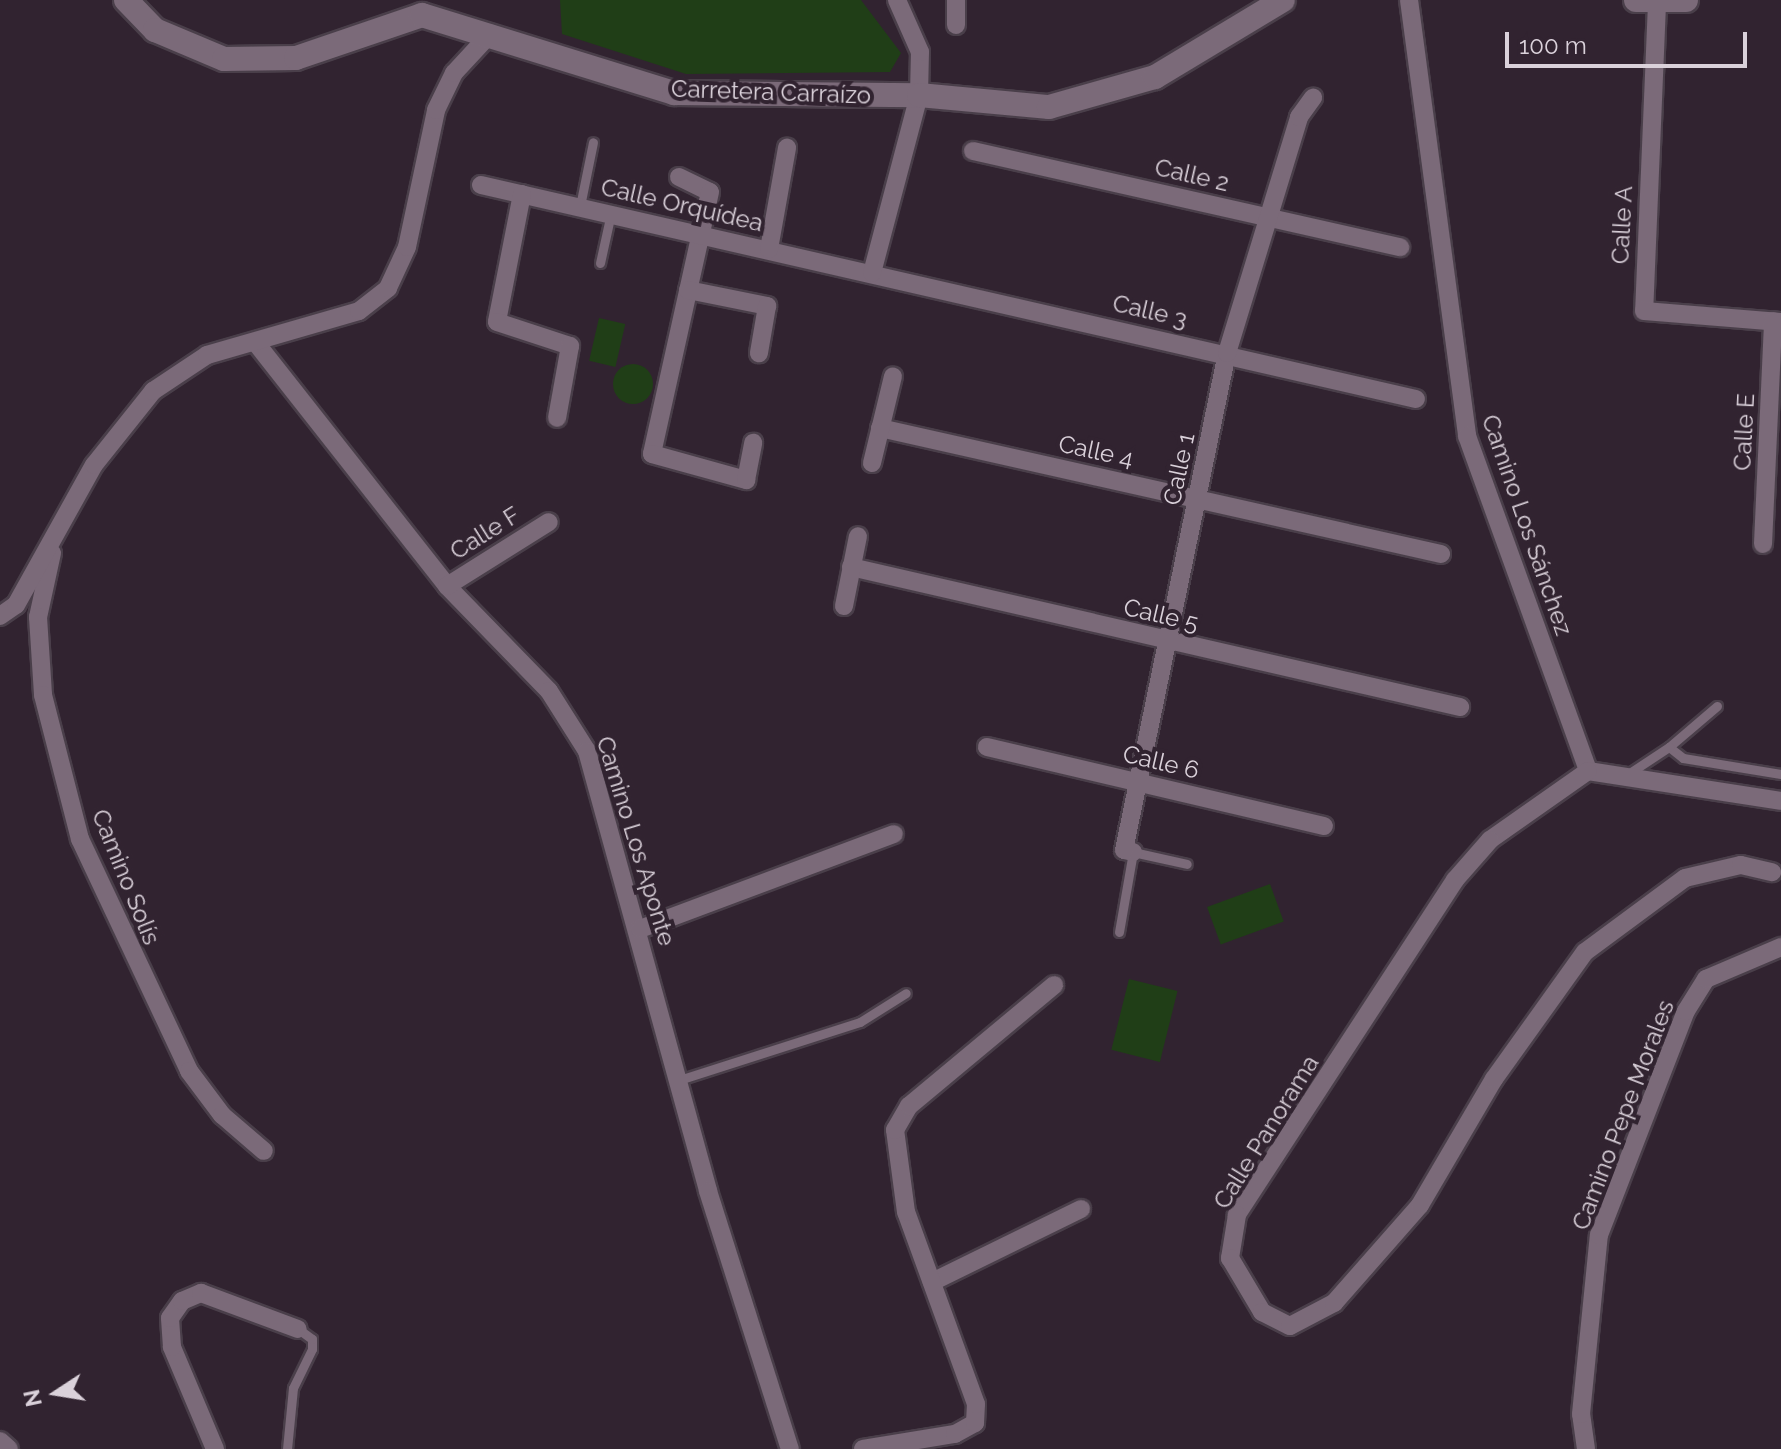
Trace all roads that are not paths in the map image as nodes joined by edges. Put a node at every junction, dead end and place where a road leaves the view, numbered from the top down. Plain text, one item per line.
1 (126, 0) edge
2 (897, 0) edge
3 (956, 0) edge
4 (1283, 0) edge
5 (1409, 0) edge
6 (1686, 0) edge
7 (1646, 2) edge
8 (956, 25) dead end
9 (491, 33) junction
10 (919, 95) junction
11 (1313, 98) dead end
12 (593, 142) dead end
13 (787, 148) dead end
14 (973, 151) dead end
15 (679, 177) dead end
16 (481, 185) dead end
17 (522, 194) junction
18 (580, 206) junction
19 (611, 213) junction
20 (1267, 217) junction
21 (703, 235) junction
22 (1400, 247) dead end
23 (769, 249) junction
24 (600, 263) dead end
25 (872, 273) junction
26 (688, 290) junction
27 (1777, 322) edge
28 (256, 343) junction
29 (759, 353) dead end
30 (1227, 353) junction
31 (893, 376) dead end
32 (1416, 399) dead end
33 (557, 418) dead end
34 (880, 428) junction
35 (753, 443) dead end
36 (872, 463) dead end
37 (1197, 498) junction
38 (549, 522) dead end
39 (57, 535) junction
40 (858, 536) dead end
41 (1763, 544) dead end
42 (1441, 554) dead end
43 (851, 567) junction
44 (447, 586) junction
45 (844, 606) dead end
46 (0, 616) edge
47 (1167, 641) junction
48 (1717, 706) dead end
49 (1460, 707) dead end
50 (987, 747) dead end
51 (1669, 747) junction
52 (1588, 771) junction
53 (1781, 774) edge
54 (1623, 776) junction
55 (1138, 781) junction
56 (1781, 801) edge
57 (1324, 826) dead end
58 (894, 834) dead end
59 (1133, 852) junction
60 (1187, 864) dead end
61 (1772, 872) dead end
62 (640, 929) junction
63 (1119, 932) dead end
64 (1781, 947) edge
65 (1054, 985) dead end
66 (906, 993) dead end
67 (679, 1080) junction
68 (264, 1151) dead end
69 (1081, 1209) dead end
70 (932, 1282) junction
71 (298, 1329) joint
72 (0, 1441) edge
73 (9, 1449) edge
74 (215, 1449) edge
75 (287, 1449) edge
76 (790, 1449) edge
77 (863, 1449) edge
78 (1586, 1449) edge

1 - 9 street, Carretera Carraízo
2 - 10 street
3 - 8 street
4 - 10 street, Carretera Carraízo
5 - 52 street, Camino Los Sánchez
6 - 7 street
7 - 27 street, Calle A
9 - 10 street, Carretera Carraízo
9 - 28 street
10 - 25 street
11 - 20 street, Calle 1
12 - 18 lane
13 - 23 street
14 - 20 street, Calle 2
15 - 21 street
16 - 17 street, Calle Orquídea
17 - 18 street, Calle Orquídea
17 - 33 street
18 - 19 street, Calle Orquídea
19 - 21 street, Calle Orquídea
19 - 24 lane
20 - 22 street, Calle 2
20 - 30 street, Calle 1
21 - 23 street, Calle Orquídea
21 - 26 street
23 - 25 street, Calle Orquídea
25 - 30 street, Calle 3
26 - 29 street
26 - 35 street
27 - 41 street, Calle E
28 - 39 street
28 - 44 street, Camino Los Aponte
30 - 32 street, Calle 3
30 - 37 street, Calle 1
31 - 34 street
34 - 36 street
34 - 37 street, Calle 4
37 - 42 street, Calle 4
37 - 47 street, Calle 1
38 - 44 street, Calle F
39 - 46 street
39 - 68 street, Camino Solís
40 - 43 street
43 - 45 street
43 - 47 street, Calle 5
44 - 62 street, Camino Los Aponte
47 - 49 street, Calle 5
47 - 55 street, Calle 1
48 - 51 lane
50 - 55 street, Calle 6
51 - 53 lane
51 - 54 lane
52 - 54 street
52 - 61 street, Calle Panorama
54 - 56 street
55 - 57 street, Calle 6
55 - 59 street, Calle 1
58 - 62 street
59 - 60 lane
59 - 63 lane
62 - 67 street, Camino Los Aponte
64 - 78 street, Camino Pepe Morales
65 - 70 street
66 - 67 lane
67 - 76 street, Camino Los Aponte
69 - 70 street
70 - 77 street
71 - 74 street
71 - 75 lane
72 - 73 street

